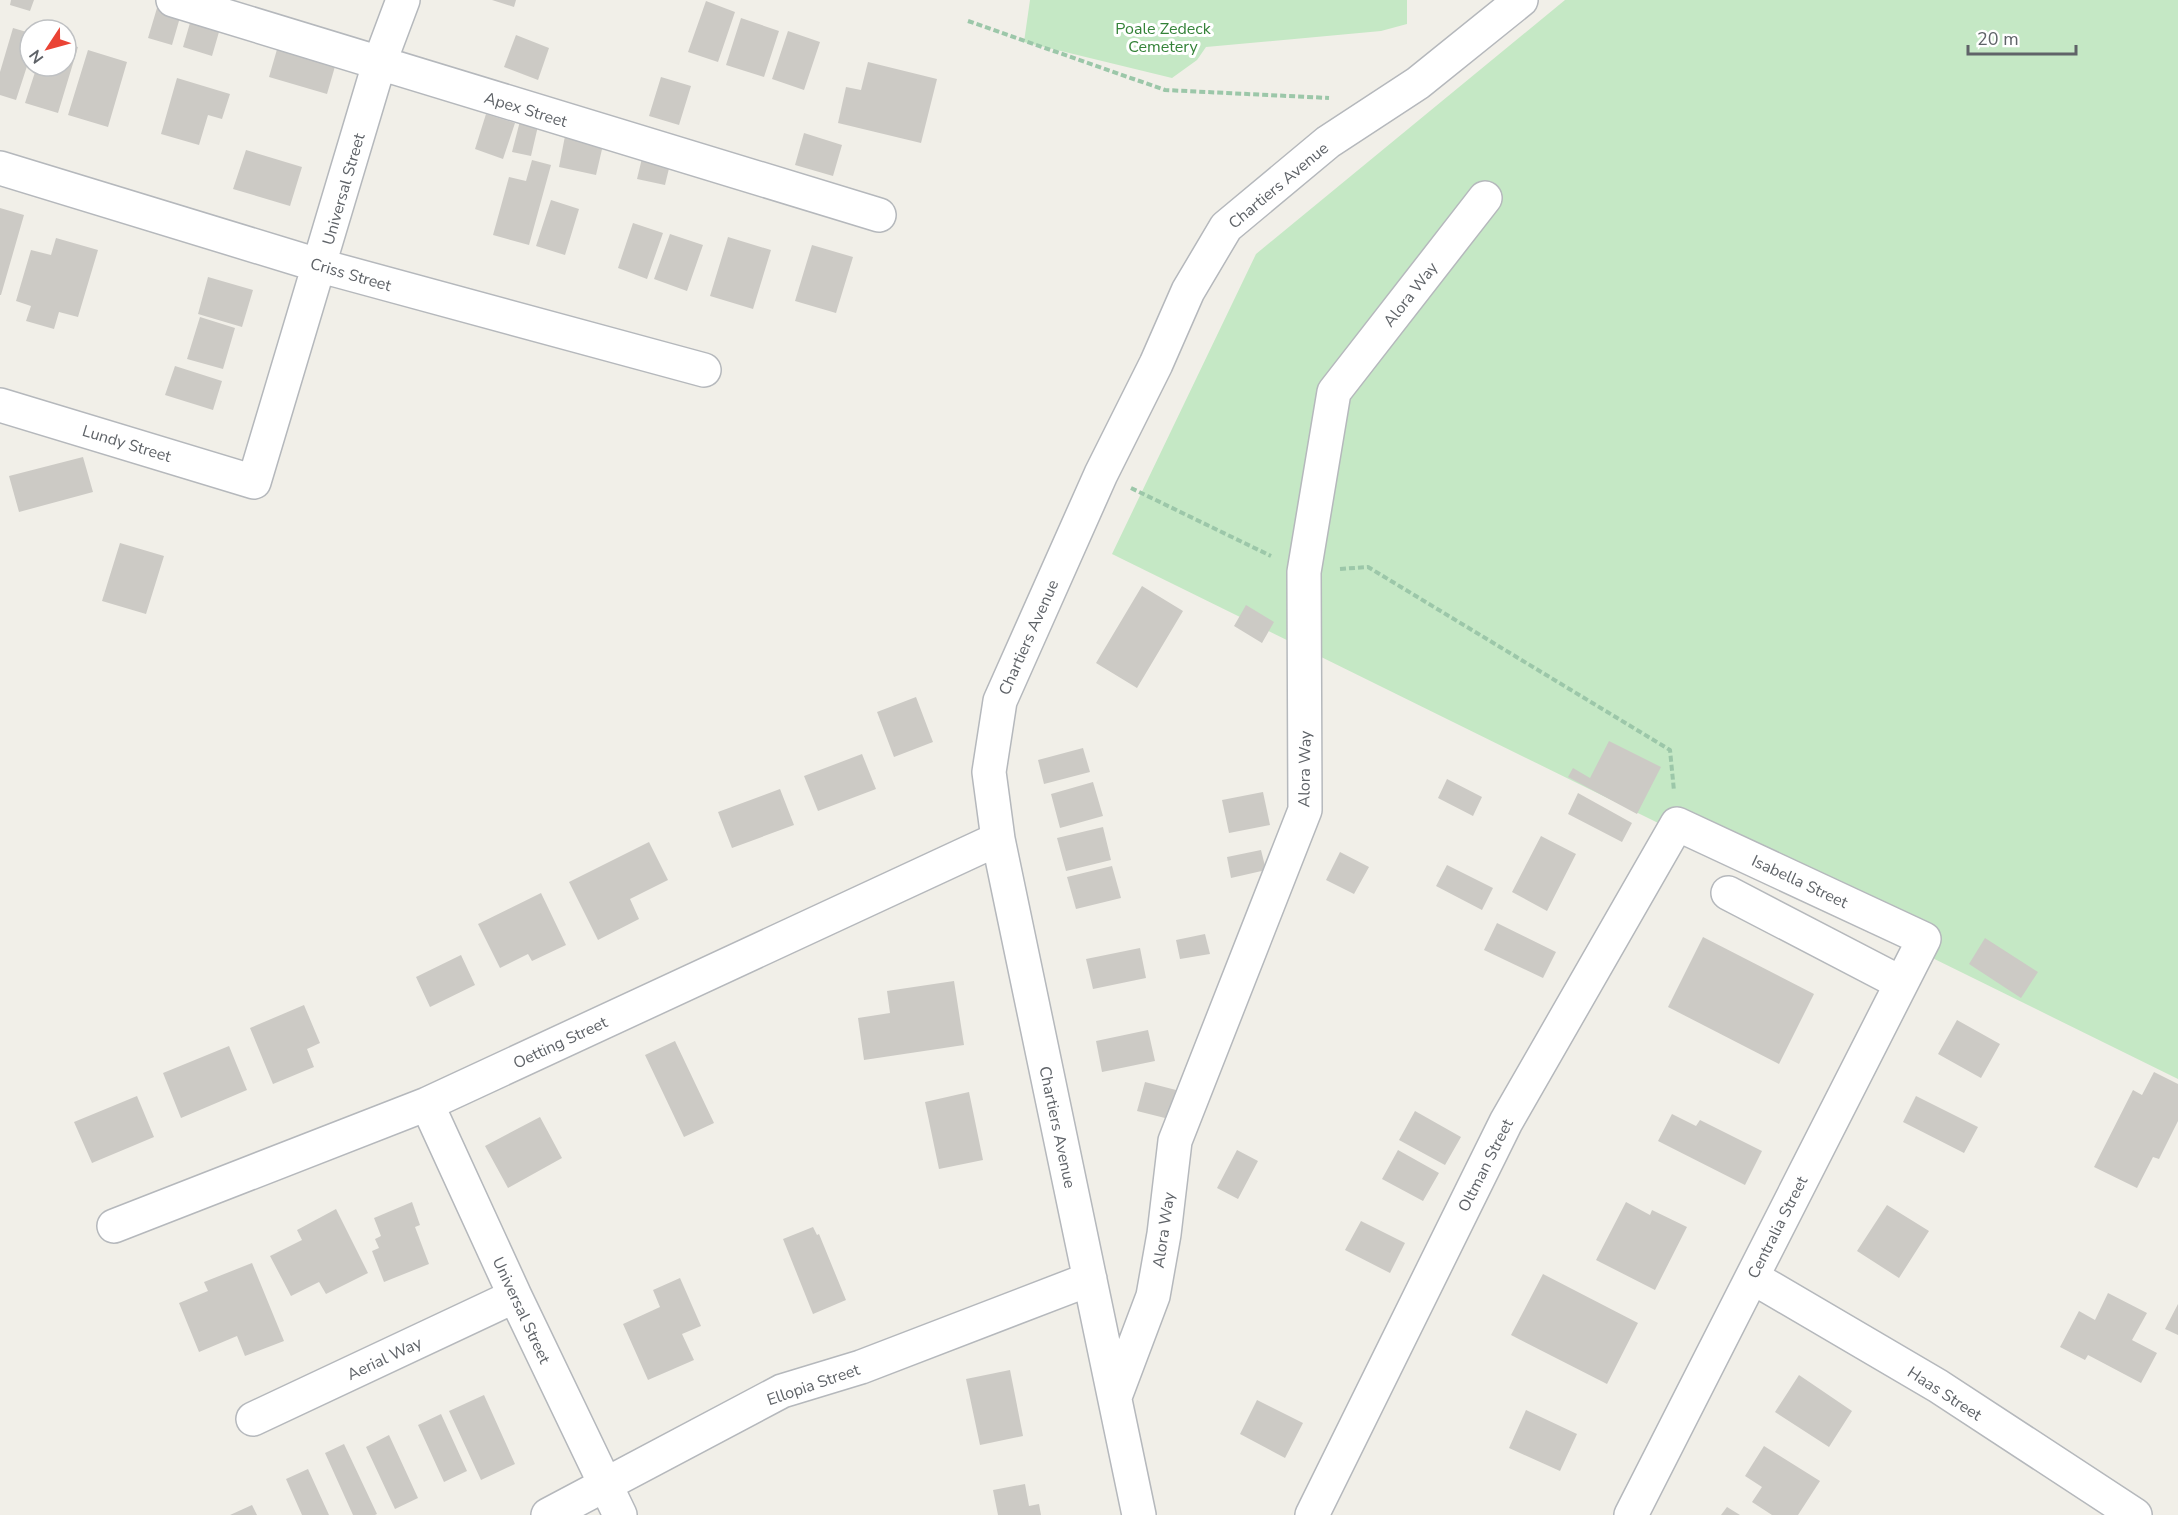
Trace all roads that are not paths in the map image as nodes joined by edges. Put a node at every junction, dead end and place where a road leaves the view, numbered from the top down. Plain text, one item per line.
1 (173, 0) edge
2 (403, 0) edge
3 (1521, 0) edge
4 (379, 64) junction
5 (0, 168) edge
6 (1485, 198) dead end
7 (879, 216) dead end
8 (321, 266) junction
9 (704, 370) dead end
10 (0, 405) edge
11 (254, 482) joint
12 (1677, 824) joint
13 (998, 839) junction
14 (1728, 893) dead end
15 (1923, 939) joint
16 (1901, 983) junction
17 (427, 1104) junction
18 (114, 1226) dead end
19 (1752, 1276) junction
20 (1090, 1278) junction
21 (515, 1296) junction
22 (1115, 1397) junction
23 (253, 1419) dead end
24 (604, 1485) junction
25 (2117, 1511) edge
26 (548, 1515) edge
27 (620, 1515) edge
28 (1139, 1515) edge
29 (1312, 1515) edge
30 (1631, 1515) edge

1 - 4 street, Apex Street
2 - 4 street, Universal Street
3 - 13 street, Chartiers Avenue
4 - 7 street, Apex Street
4 - 8 street, Universal Street
5 - 8 street, Criss Street
6 - 22 street, Alora Way
8 - 9 street, Criss Street
8 - 11 street, Universal Street
10 - 11 street, Lundy Street
12 - 15 street, Isabella Street
12 - 29 street, Oltman Street
13 - 17 street, Oetting Street
13 - 20 street, Chartiers Avenue
14 - 16 street
15 - 16 street, Centralia Street
16 - 19 street, Centralia Street
17 - 18 street, Oetting Street
17 - 21 street, Universal Street
19 - 25 street, Haas Street
19 - 30 street, Centralia Street
20 - 22 street, Chartiers Avenue
20 - 24 street, Ellopia Street
21 - 23 street, Aerial Way
21 - 24 street, Universal Street
22 - 28 street, Chartiers Avenue
24 - 26 street, Ellopia Street
24 - 27 street, Universal Street

